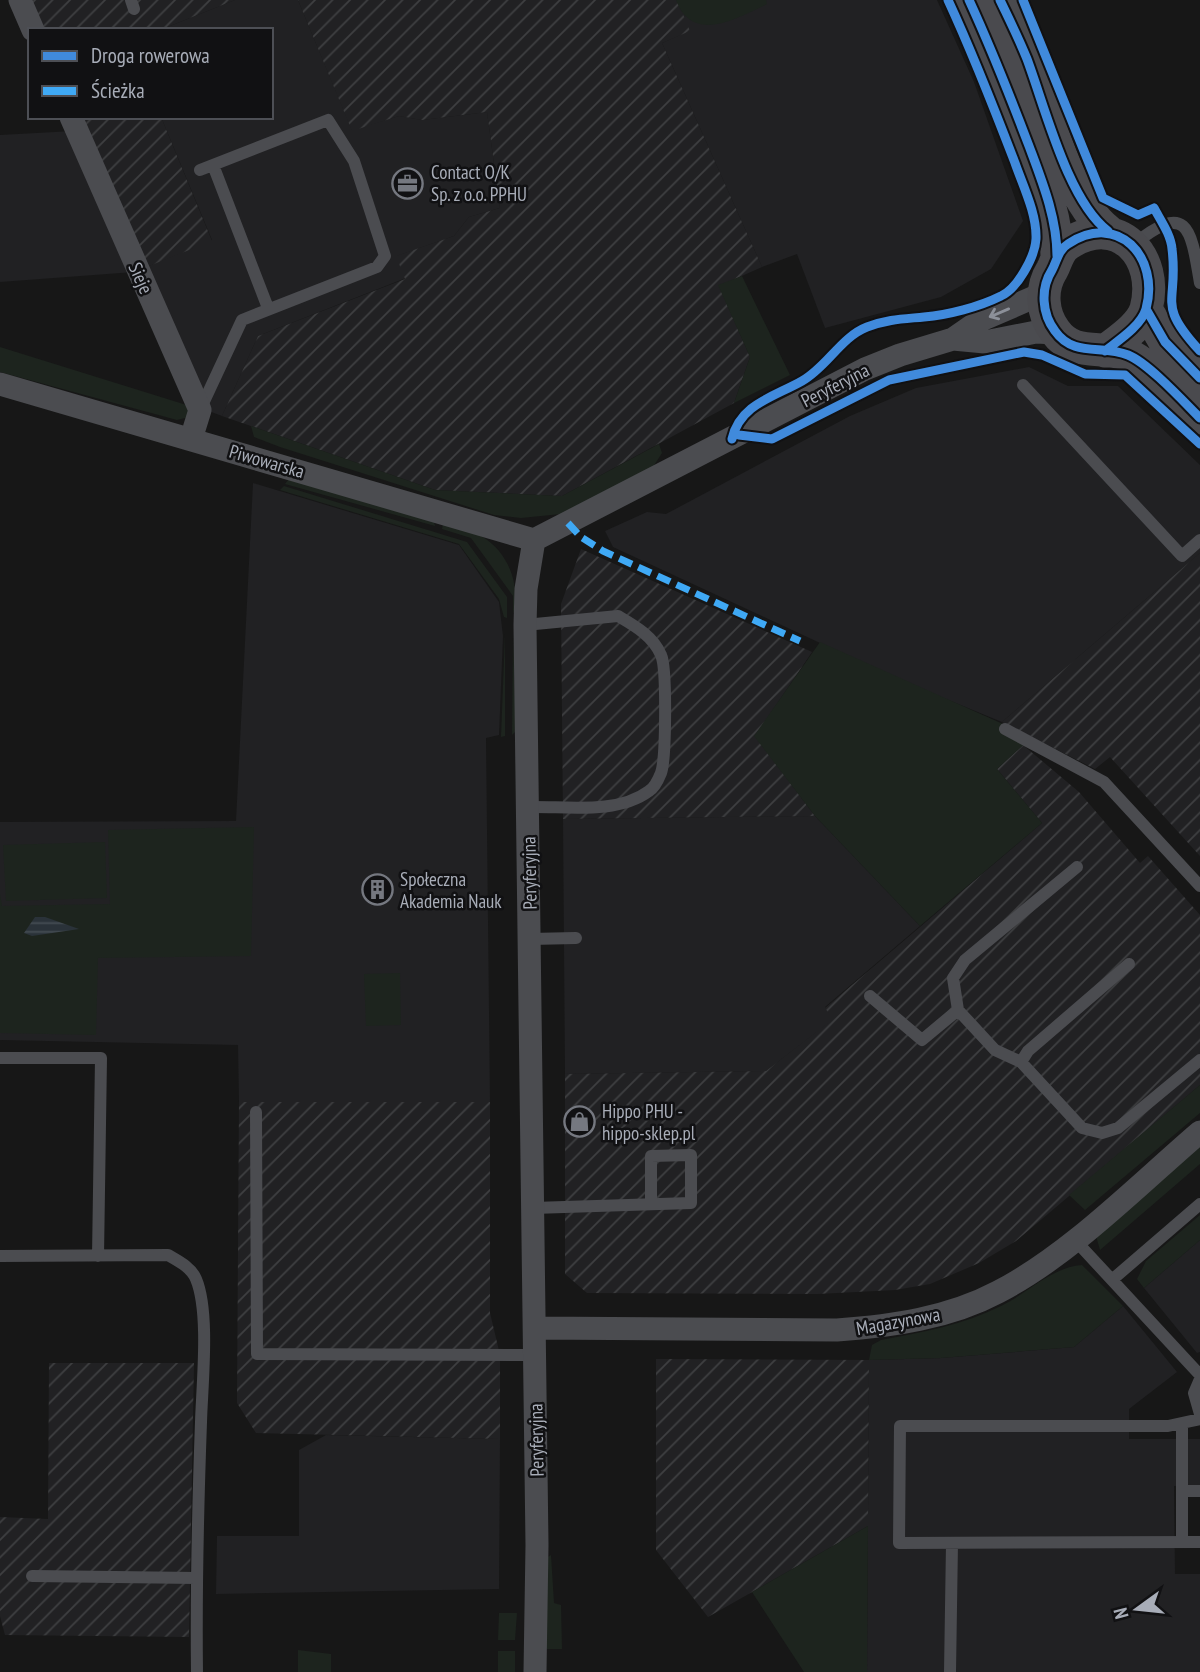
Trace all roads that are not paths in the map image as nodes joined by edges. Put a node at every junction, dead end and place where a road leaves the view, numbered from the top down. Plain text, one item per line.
1 (20, 0) edge
2 (969, 0) edge
3 (1000, 0) edge
4 (32, 28) edge
5 (72, 119) edge
6 (1120, 238) junction
7 (1057, 256) junction
8 (1200, 284) edge
9 (1045, 287) junction
10 (268, 308) junction
11 (1146, 309) junction
12 (1056, 333) junction
13 (953, 339) junction
14 (1105, 351) junction
15 (1200, 378) edge
16 (0, 384) edge
17 (1023, 385) dead end
18 (200, 410) junction
19 (1200, 418) edge
20 (191, 439) junction
21 (534, 540) junction
22 (1200, 540) edge
23 (526, 625) junction
24 (1004, 729) dead end
25 (528, 807) junction
26 (1077, 867) dead end
27 (1200, 886) edge
28 (576, 938) dead end
29 (530, 939) junction
30 (1129, 964) dead end
31 (870, 996) dead end
32 (958, 1010) junction
33 (0, 1058) edge
34 (1200, 1060) edge
35 (1021, 1062) junction
36 (256, 1112) dead end
37 (1200, 1132) edge
38 (651, 1204) junction
39 (1200, 1204) edge
40 (533, 1208) junction
41 (1074, 1239) junction
42 (0, 1256) edge
43 (98, 1256) junction
44 (1113, 1279) junction
45 (535, 1328) junction
46 (535, 1355) junction
47 (1200, 1377) edge
48 (1200, 1417) edge
49 (1182, 1424) junction
50 (1182, 1491) junction
51 (1200, 1491) edge
52 (1182, 1542) junction
53 (1200, 1542) edge
54 (951, 1543) junction
55 (32, 1576) dead end
56 (196, 1578) junction
57 (197, 1672) edge
58 (535, 1672) edge
59 (950, 1672) edge

1 - 4 street
2 - 7 main road
3 - 6 main road
5 - 18 street, Sieje
6 - 7 main road
6 - 8 lane
6 - 11 main road
7 - 9 main road
9 - 12 main road
9 -> 13 street, Peryferyjna
10 - 10 lane
10 - 18 lane
11 - 14 main road
11 - 15 main road
12 - 13 street, Peryferyjna
12 - 14 main road
13 - 21 street, Peryferyjna
14 - 19 main road
16 - 20 street, Piwowarska
17 - 22 lane
18 - 20 street
20 - 21 street, Piwowarska
21 - 23 street, Peryferyjna
23 - 25 street, Peryferyjna
23 - 25 lane
24 - 27 lane
25 - 29 street, Peryferyjna
26 - 32 lane
28 - 29 lane
29 - 40 street, Peryferyjna
30 - 35 lane
31 - 32 lane
32 - 35 lane
33 - 43 lane
34 - 35 lane
36 - 46 lane
37 - 41 street, Magazynowa
38 - 38 lane
38 - 40 lane
39 - 44 lane
40 - 45 street, Peryferyjna
41 - 44 lane
41 - 45 street, Magazynowa
42 - 43 lane
43 - 56 lane
44 - 47 lane
45 - 46 street, Peryferyjna
46 - 58 street, Peryferyjna
47 - 48 lane
48 - 49 lane
49 - 50 lane
49 - 54 lane
50 - 51 lane
50 - 52 lane
52 - 53 lane
52 - 54 lane
54 - 59 lane
55 - 56 lane
56 - 57 lane

